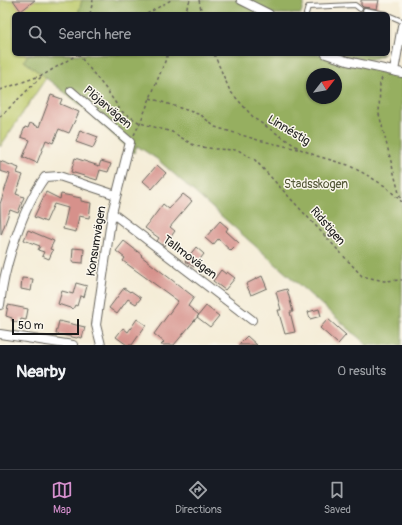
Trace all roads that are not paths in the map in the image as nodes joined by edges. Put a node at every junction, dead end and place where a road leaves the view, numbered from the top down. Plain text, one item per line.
1 (240, 0) edge
2 (355, 2) edge
3 (265, 12) edge
4 (307, 12) edge
5 (377, 12) edge
6 (390, 15) edge
7 (402, 21) edge
8 (402, 26) edge
9 (332, 56) edge
10 (394, 71) edge
11 (71, 91) dead end
12 (130, 142) joint
13 (116, 195) junction
14 (112, 213) junction
15 (0, 305) edge
16 (252, 320) dead end
17 (0, 334) edge
18 (72, 345) edge
19 (101, 345) edge

1 - 3 street
2 - 4 lane
2 - 5 lane
6 - 7 lane
8 - 10 street
9 - 10 street
11 - 12 street, Plöjarvägen
12 - 13 street, Konsumvägen
13 - 14 street, Konsumvägen
13 - 15 street
14 - 16 street, Tallmovägen
14 - 19 street, Konsumvägen
17 - 18 street

